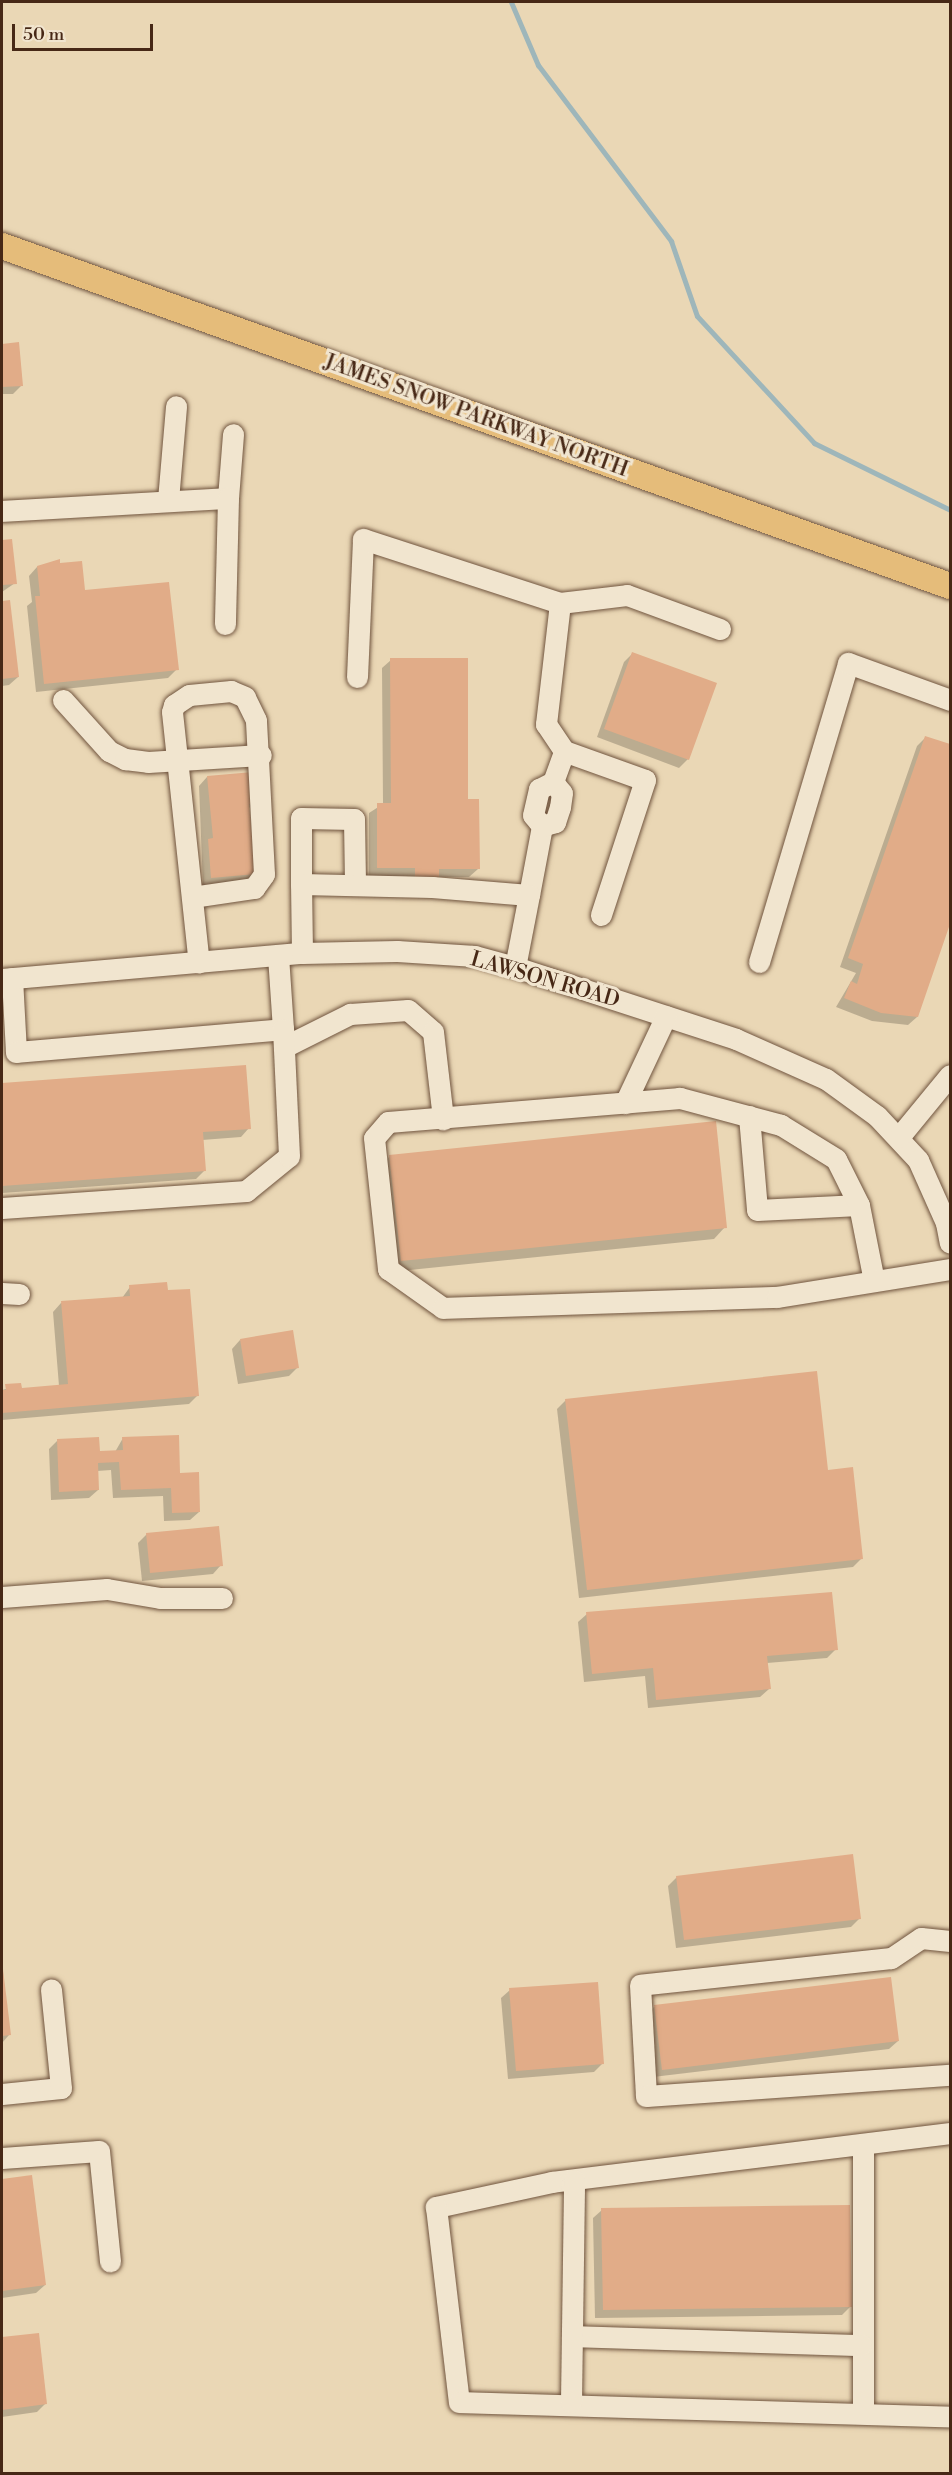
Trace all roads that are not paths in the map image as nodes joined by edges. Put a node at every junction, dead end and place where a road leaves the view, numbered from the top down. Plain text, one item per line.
1 (2, 246) edge
2 (176, 406) dead end
3 (232, 434) dead end
4 (228, 498) junction
5 (168, 500) junction
6 (2, 511) edge
7 (951, 586) edge
8 (560, 603) junction
9 (225, 624) dead end
10 (720, 629) dead end
11 (357, 677) dead end
12 (63, 700) dead end
13 (951, 700) edge
14 (564, 751) junction
15 (261, 755) junction
16 (177, 760) junction
17 (301, 884) junction
18 (355, 885) junction
19 (529, 895) junction
20 (192, 897) junction
21 (601, 915) dead end
22 (302, 953) junction
23 (278, 956) junction
24 (759, 962) dead end
25 (199, 963) junction
26 (515, 967) junction
27 (7, 979) edge
28 (666, 1016) junction
29 (283, 1038) junction
30 (9, 1053) edge
31 (951, 1075) edge
32 (624, 1103) junction
33 (749, 1116) junction
34 (443, 1119) junction
35 (899, 1137) junction
36 (860, 1205) junction
37 (2, 1209) edge
38 (951, 1243) edge
39 (951, 1269) edge
40 (874, 1281) junction
41 (2, 1597) edge
42 (222, 1598) dead end
43 (951, 1941) edge
44 (51, 1990) dead end
45 (951, 2076) edge
46 (2, 2094) edge
47 (951, 2133) edge
48 (863, 2144) junction
49 (2, 2158) edge
50 (574, 2180) junction
51 (110, 2261) dead end
52 (572, 2336) junction
53 (861, 2345) junction
54 (571, 2402) junction
55 (863, 2412) junction
56 (951, 2417) edge

1 - 7 main road, JAMES SNOW PARKWAY NORTH
2 - 5 street
3 - 4 street
4 - 5 street
4 - 9 street
5 - 6 street
8 - 10 street
8 - 11 street
8 - 14 street
12 - 16 street
13 - 24 street
14 - 19 street
14 - 21 street
15 - 16 street
15 - 16 street
15 - 20 street
16 - 20 street
17 - 18 street
17 - 18 street
17 - 22 street
18 - 19 street
19 - 26 street
20 - 25 street
22 - 23 street, LAWSON ROAD
22 - 26 street, LAWSON ROAD
23 - 25 street, LAWSON ROAD
23 - 29 street
25 - 27 street, LAWSON ROAD
26 - 28 street, LAWSON ROAD
27 - 30 street
28 - 32 street
28 - 35 street, LAWSON ROAD
29 - 30 street
29 - 34 street
29 - 37 street
31 - 35 street
32 - 33 street
32 - 34 street
33 - 36 street
33 - 36 street
34 - 40 street
35 - 38 street, LAWSON ROAD
36 - 40 street
39 - 40 street
41 - 42 street
43 - 45 street
44 - 46 street
47 - 48 street
48 - 50 street
48 - 53 street
49 - 51 street
50 - 52 street
50 - 54 street
52 - 53 street
52 - 54 street
53 - 55 street
54 - 55 street
55 - 56 street

